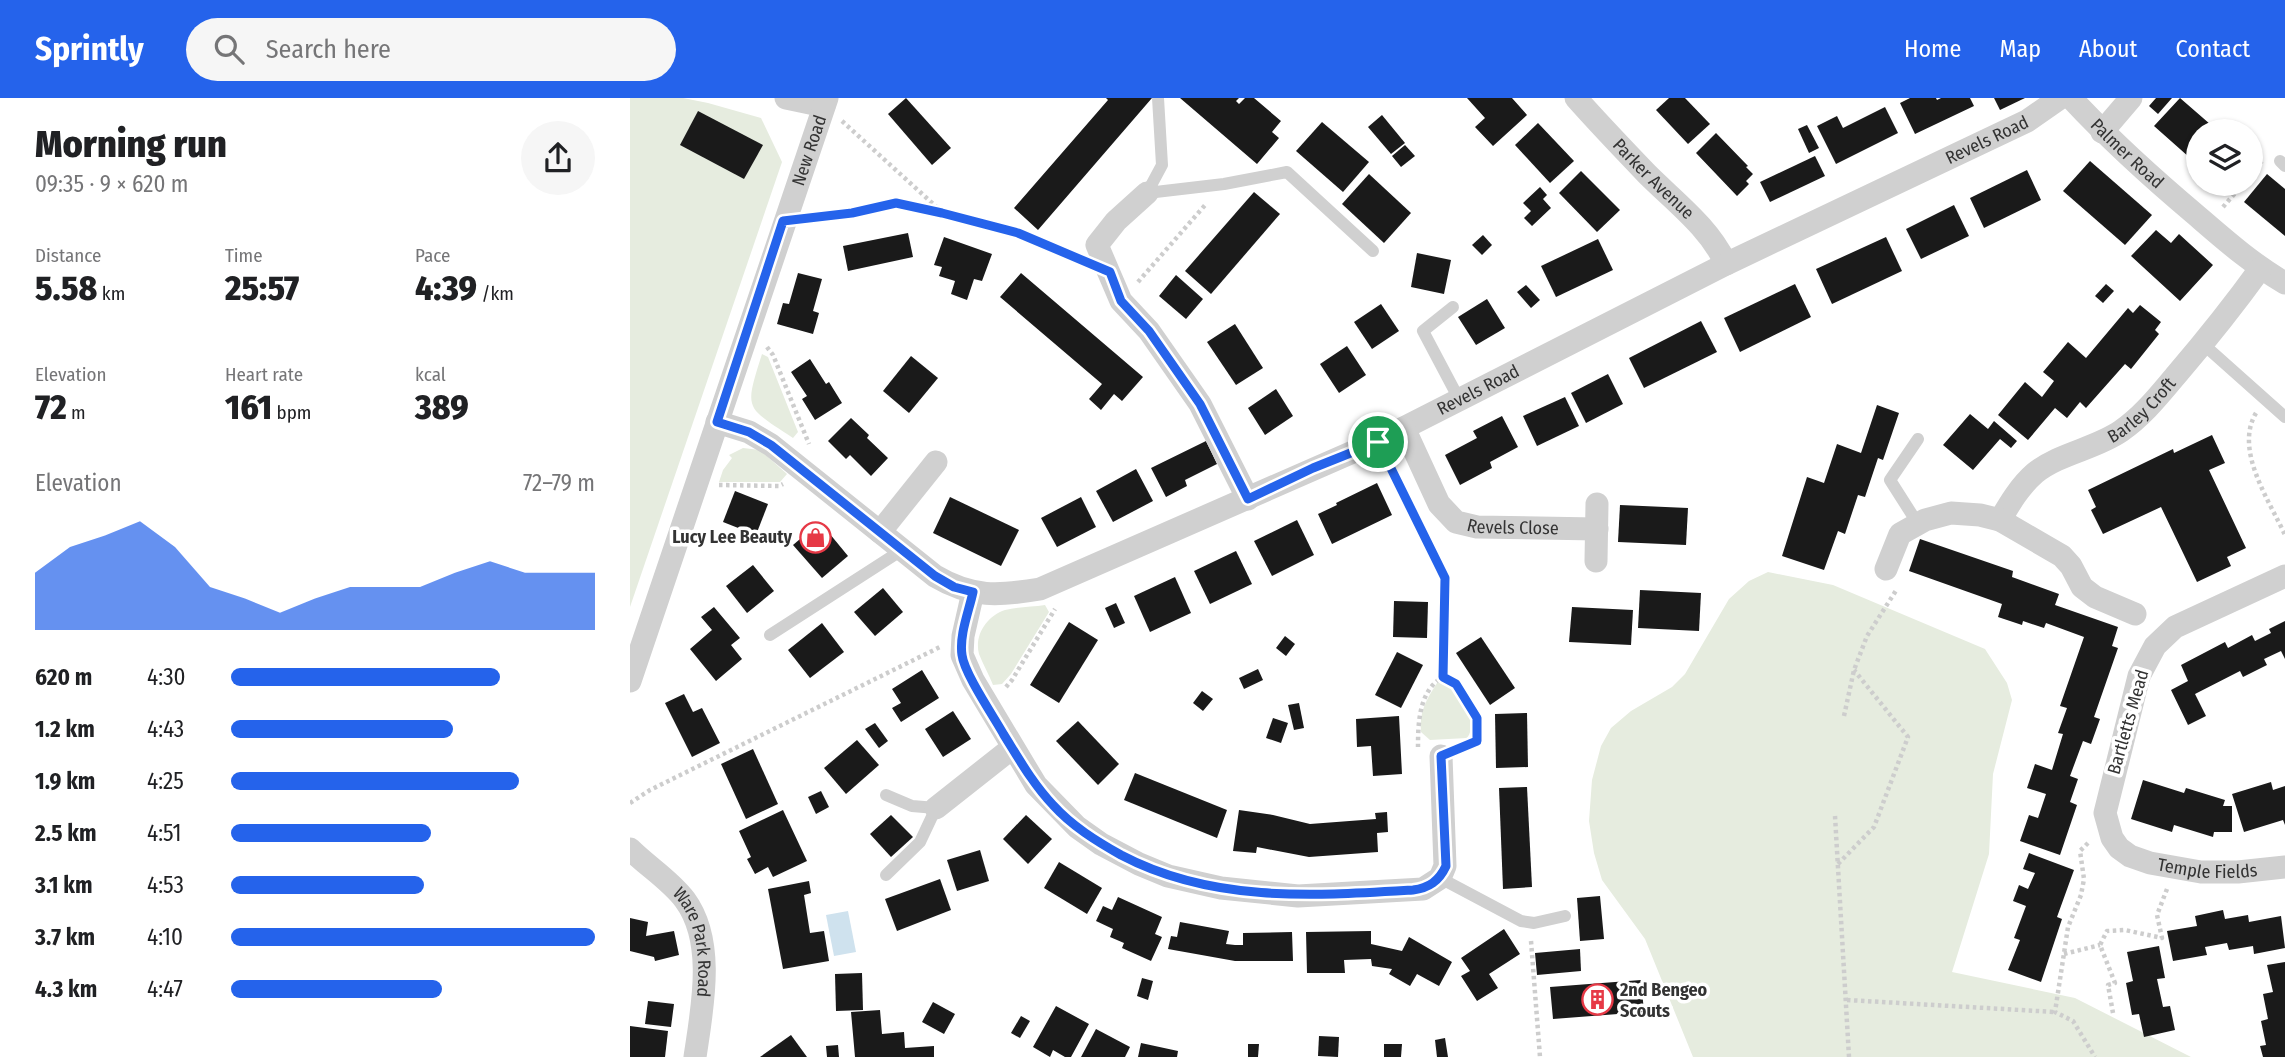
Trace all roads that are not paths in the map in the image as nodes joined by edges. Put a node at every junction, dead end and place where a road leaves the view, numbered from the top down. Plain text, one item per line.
1 (786, 98) edge
2 (1158, 98) edge
3 (1576, 98) edge
4 (2060, 98) edge
5 (2071, 98) edge
6 (2131, 98) edge
7 (825, 102) edge
8 (2102, 132) junction
9 (1147, 193) junction
10 (1373, 251) dead end
11 (1726, 264) junction
12 (2260, 269) junction
13 (2285, 284) edge
14 (1453, 307) dead end
15 (2203, 344) junction
16 (1459, 399) junction
17 (2285, 417) edge
18 (717, 422) junction
19 (1404, 428) junction
20 (1918, 439) dead end
21 (936, 462) dead end
22 (1248, 499) junction
23 (1597, 504) dead end
24 (2000, 520) junction
25 (1918, 524) junction
26 (1597, 529) junction
27 (880, 532) junction
28 (902, 550) junction
29 (1596, 561) dead end
30 (1886, 569) road end
31 (2285, 576) edge
32 (973, 592) junction
33 (2135, 614) dead end
34 (770, 635) dead end
35 (630, 681) edge
36 (1012, 748) junction
37 (1441, 756) road end
38 (886, 795) dead end
39 (936, 808) junction
40 (630, 849) edge
41 (2130, 856) joint
42 (2285, 867) edge
43 (886, 875) dead end
44 (1440, 878) junction
45 (1565, 916) dead end
46 (695, 1057) edge

1 - 7 street
2 - 9 lane
3 - 11 street, Parker Avenue
4 - 11 street, Revels Road
5 - 8 street, Palmer Road
6 - 8 street
7 - 18 street, New Road
8 - 12 street, Palmer Road
9 - 10 lane
9 - 22 street
11 - 16 street, Revels Road
12 - 13 street, Palmer Road
12 - 15 street, Barley Croft
14 - 16 lane
15 - 17 lane
15 - 24 street, Barley Croft
16 - 19 street, Revels Road
18 - 27 street, Revels Road
18 - 35 street, New Road
19 - 22 street, Revels Road
19 - 26 street, Revels Close
20 - 25 lane
21 - 27 street
22 - 32 street, Revels Road
23 - 26 street
24 - 25 street
24 - 33 street
25 - 30 street
26 - 29 street
27 - 28 street, Revels Road
28 - 32 street, Revels Road
28 - 34 lane
31 - 41 street, Bartletts Mead
32 - 36 street
36 - 39 street
36 - 44 street
37 - 44 street
38 - 39 lane
39 - 43 lane
40 - 46 street, Ware Park Road
41 - 42 street, Temple Fields
44 - 45 lane

